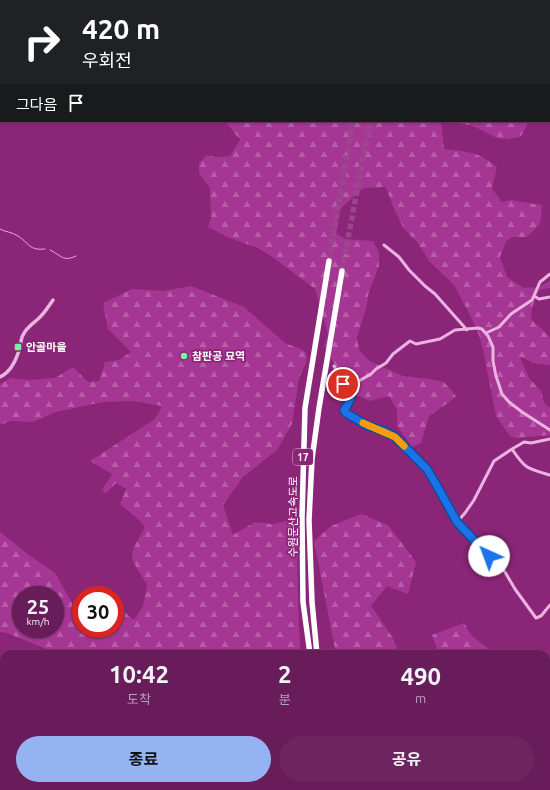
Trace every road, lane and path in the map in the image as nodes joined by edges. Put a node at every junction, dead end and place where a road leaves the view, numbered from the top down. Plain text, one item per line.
1 (384, 245) dead end
2 (329, 261) tunnel mouth
3 (342, 271) tunnel mouth
4 (550, 274) edge
5 (534, 296) junction
6 (550, 297) edge
7 (53, 300) dead end
8 (467, 330) junction
9 (486, 333) junction
10 (334, 366) dead end
11 (0, 377) edge
12 (343, 384) junction
13 (550, 430) edge
14 (550, 439) edge
15 (512, 449) junction
16 (550, 475) edge
17 (457, 522) junction
18 (550, 605) edge
19 (310, 650) edge
20 (317, 650) edge

1 - 8 street
2 - 19 highway, 수원문산고속도로 / 17
3 - 20 highway, 수원문산고속도로 / 17
4 - 5 street
5 - 6 street
5 - 9 street
7 - 11 street
8 - 9 street
8 - 12 street
9 - 13 street
10 - 12 street
12 - 17 street
14 - 15 street
15 - 16 street
15 - 17 street
17 - 18 street

